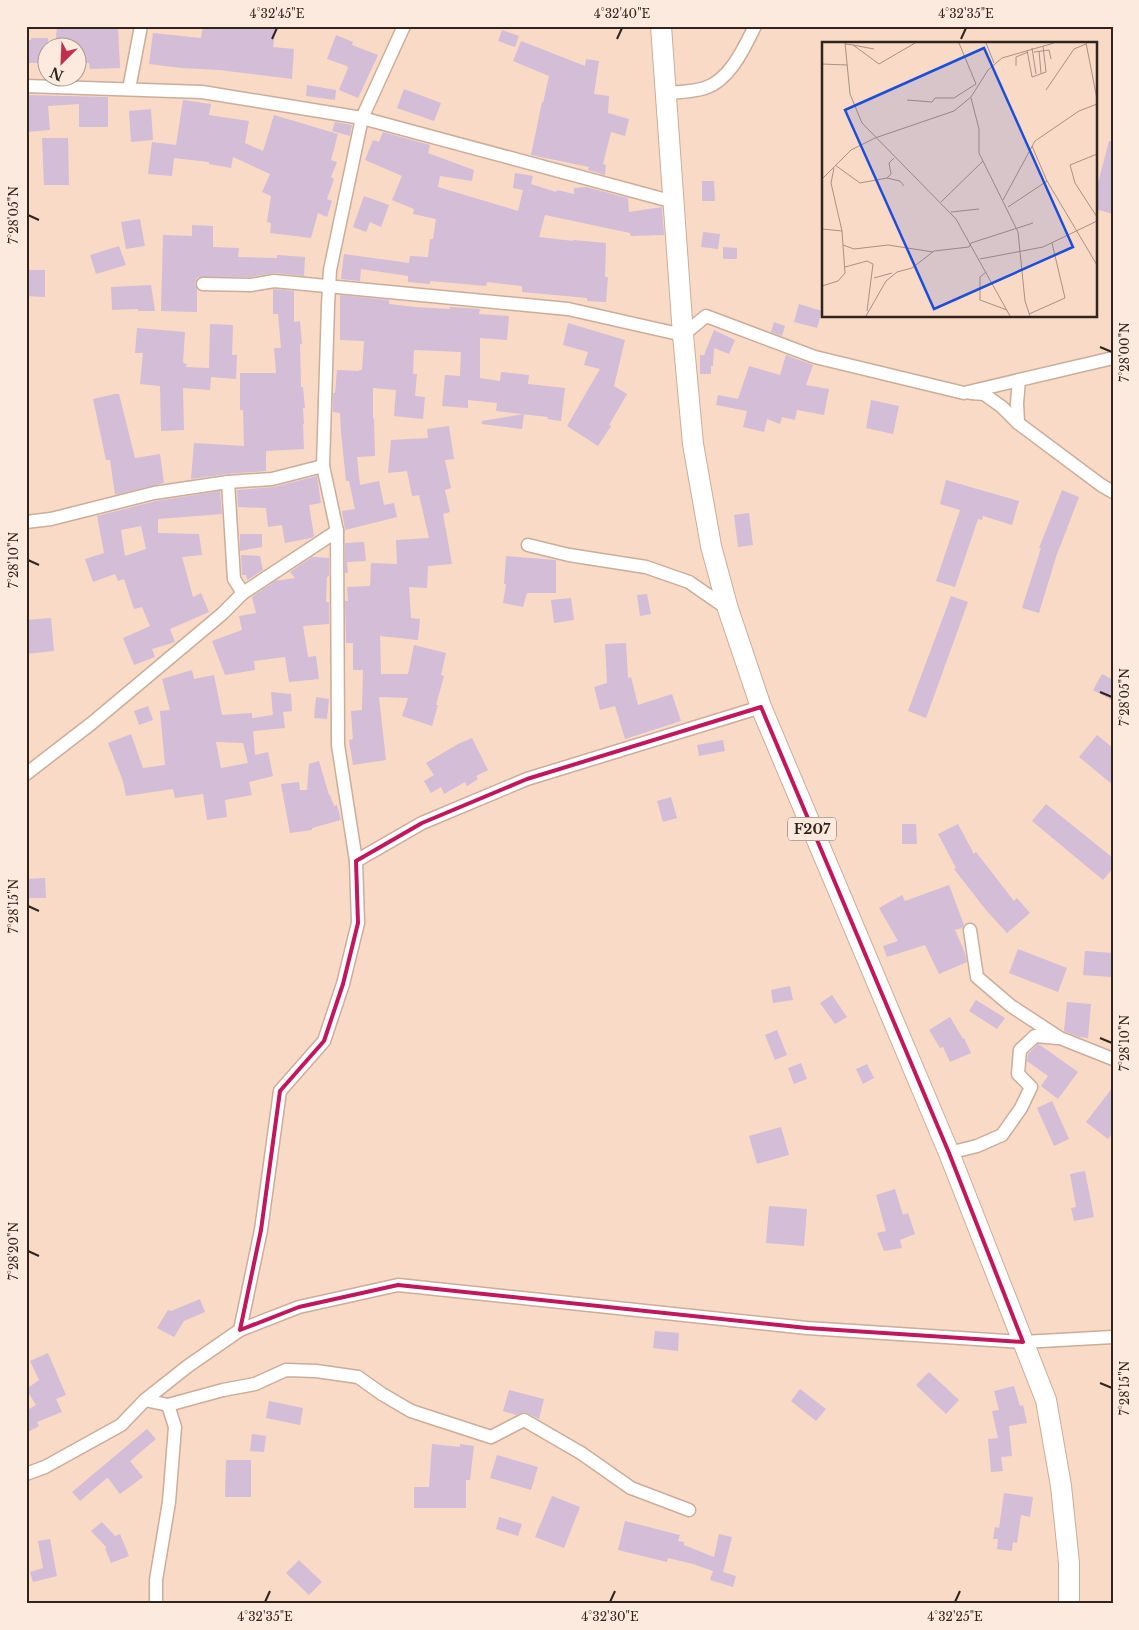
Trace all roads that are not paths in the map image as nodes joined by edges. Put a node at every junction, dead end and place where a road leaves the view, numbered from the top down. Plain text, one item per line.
1 (141, 26) edge
2 (404, 26) edge
3 (661, 26) edge
4 (755, 26) edge
5 (26, 86) edge
6 (129, 89) junction
7 (666, 93) junction
8 (362, 118) junction
9 (674, 202) junction
10 (203, 284) dead end
11 (329, 286) junction
12 (682, 335) junction
13 (1113, 358) edge
14 (1020, 380) junction
15 (964, 393) junction
16 (1018, 423) junction
17 (323, 466) junction
18 (228, 482) junction
19 (1113, 492) edge
20 (26, 522) edge
21 (337, 531) junction
22 (528, 545) dead end
23 (243, 593) junction
24 (728, 609) junction
25 (761, 707) junction
26 (26, 774) edge
27 (356, 861) junction
28 (970, 930) dead end
29 (1060, 1038) junction
30 (1113, 1059) edge
31 (949, 1153) junction
32 (240, 1330) junction
33 (1113, 1337) edge
34 (1023, 1342) junction
35 (145, 1400) junction
36 (168, 1405) junction
37 (26, 1474) edge
38 (689, 1510) dead end
39 (156, 1604) edge
40 (1069, 1604) edge

1 - 6 street
2 - 8 street
3 - 7 main road, F207
4 - 7 street
5 - 6 street
6 - 8 street
7 - 9 main road, F207
8 - 9 street
8 - 11 street
9 - 12 main road, F207
10 - 11 street
11 - 12 street
11 - 17 street
12 - 15 street
12 - 24 main road, F207
13 - 14 street
14 - 15 street
14 - 16 street
15 - 16 street
16 - 19 street
17 - 18 street
17 - 21 street
18 - 20 street
18 - 23 street
21 - 23 street
21 - 27 street
22 - 24 street
23 - 26 street
24 - 25 main road, F207
25 - 27 street
25 - 31 main road, F207
27 - 32 street
28 - 29 street
29 - 30 street
29 - 31 street
31 - 34 main road, F207
32 - 34 street
32 - 35 street
33 - 34 street
34 - 40 main road, F207
35 - 36 street
35 - 37 street
36 - 38 street
36 - 39 street

